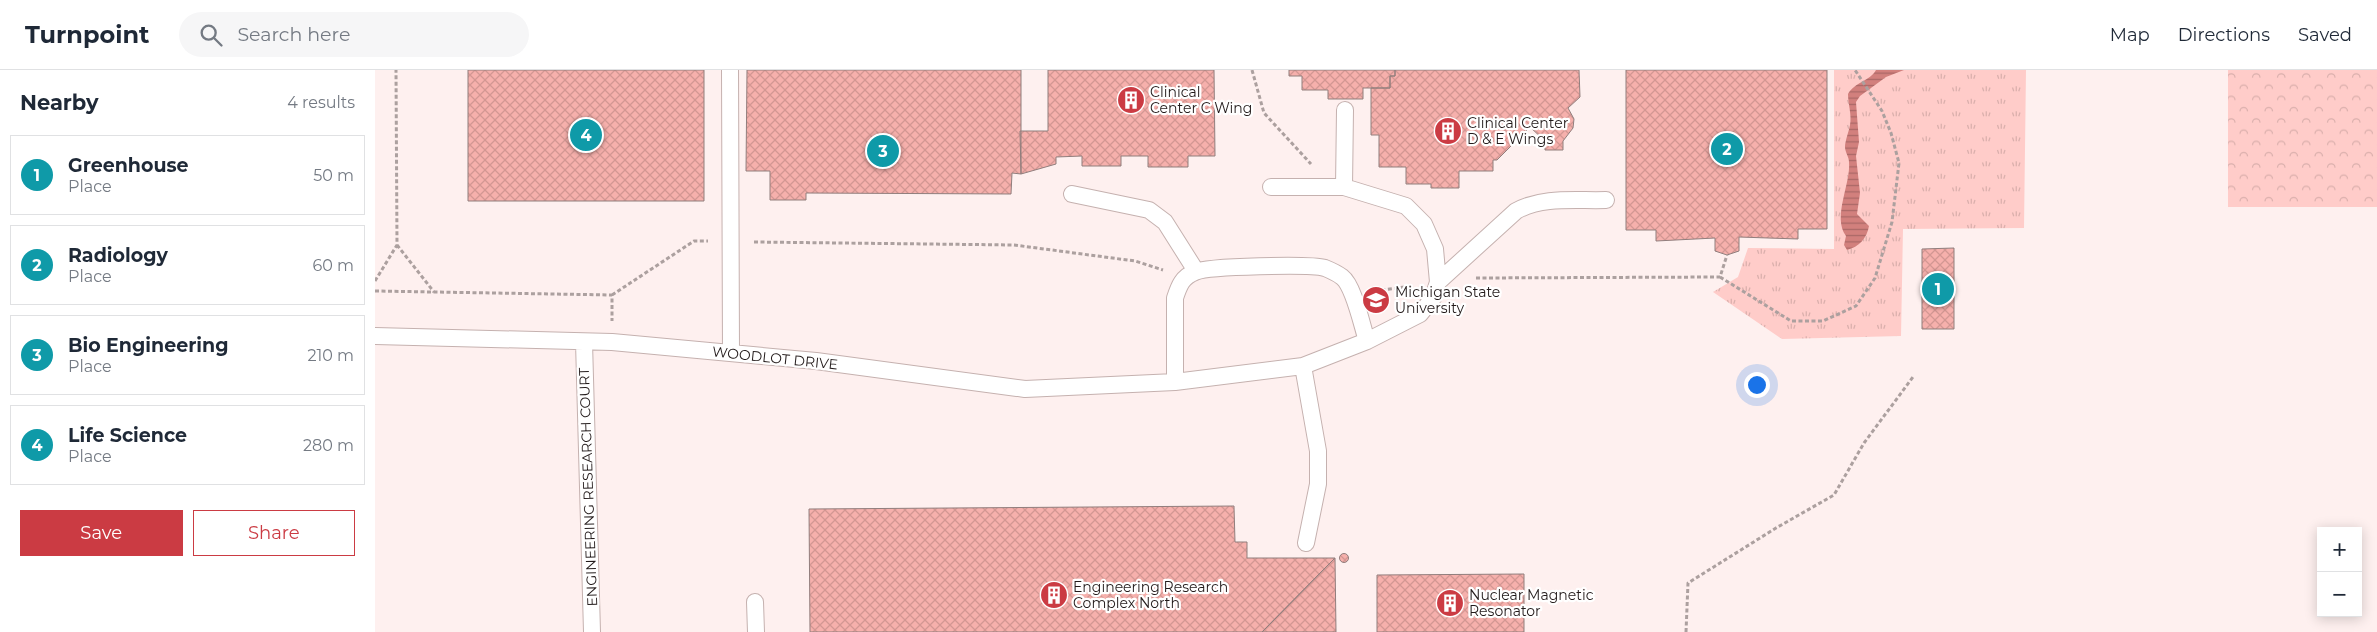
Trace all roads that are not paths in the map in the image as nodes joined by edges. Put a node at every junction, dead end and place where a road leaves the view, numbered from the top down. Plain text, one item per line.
1 (730, 70) edge
2 (1345, 110) dead end
3 (1344, 186) junction
4 (1271, 187) dead end
5 (1072, 194) dead end
6 (1606, 200) dead end
7 (1196, 271) junction
8 (1438, 282) junction
9 (375, 336) edge
10 (1367, 341) junction
11 (585, 342) junction
12 (731, 353) junction
13 (1303, 366) junction
14 (1175, 382) junction
15 (1306, 543) dead end
16 (755, 602) dead end
17 (592, 632) edge
18 (756, 632) edge

1 - 12 lane
2 - 3 lane
3 - 4 lane
3 - 8 lane
5 - 7 lane
6 - 8 lane
7 - 10 lane
7 - 14 lane
8 - 10 lane, WOODLOT DRIVE
9 - 11 lane, WOODLOT DRIVE
10 - 13 lane, WOODLOT DRIVE
11 - 12 lane, WOODLOT DRIVE
11 - 17 lane, ENGINEERING RESEARCH COURT
12 - 14 lane, WOODLOT DRIVE
13 - 14 lane, WOODLOT DRIVE
13 - 15 lane
16 - 18 lane

